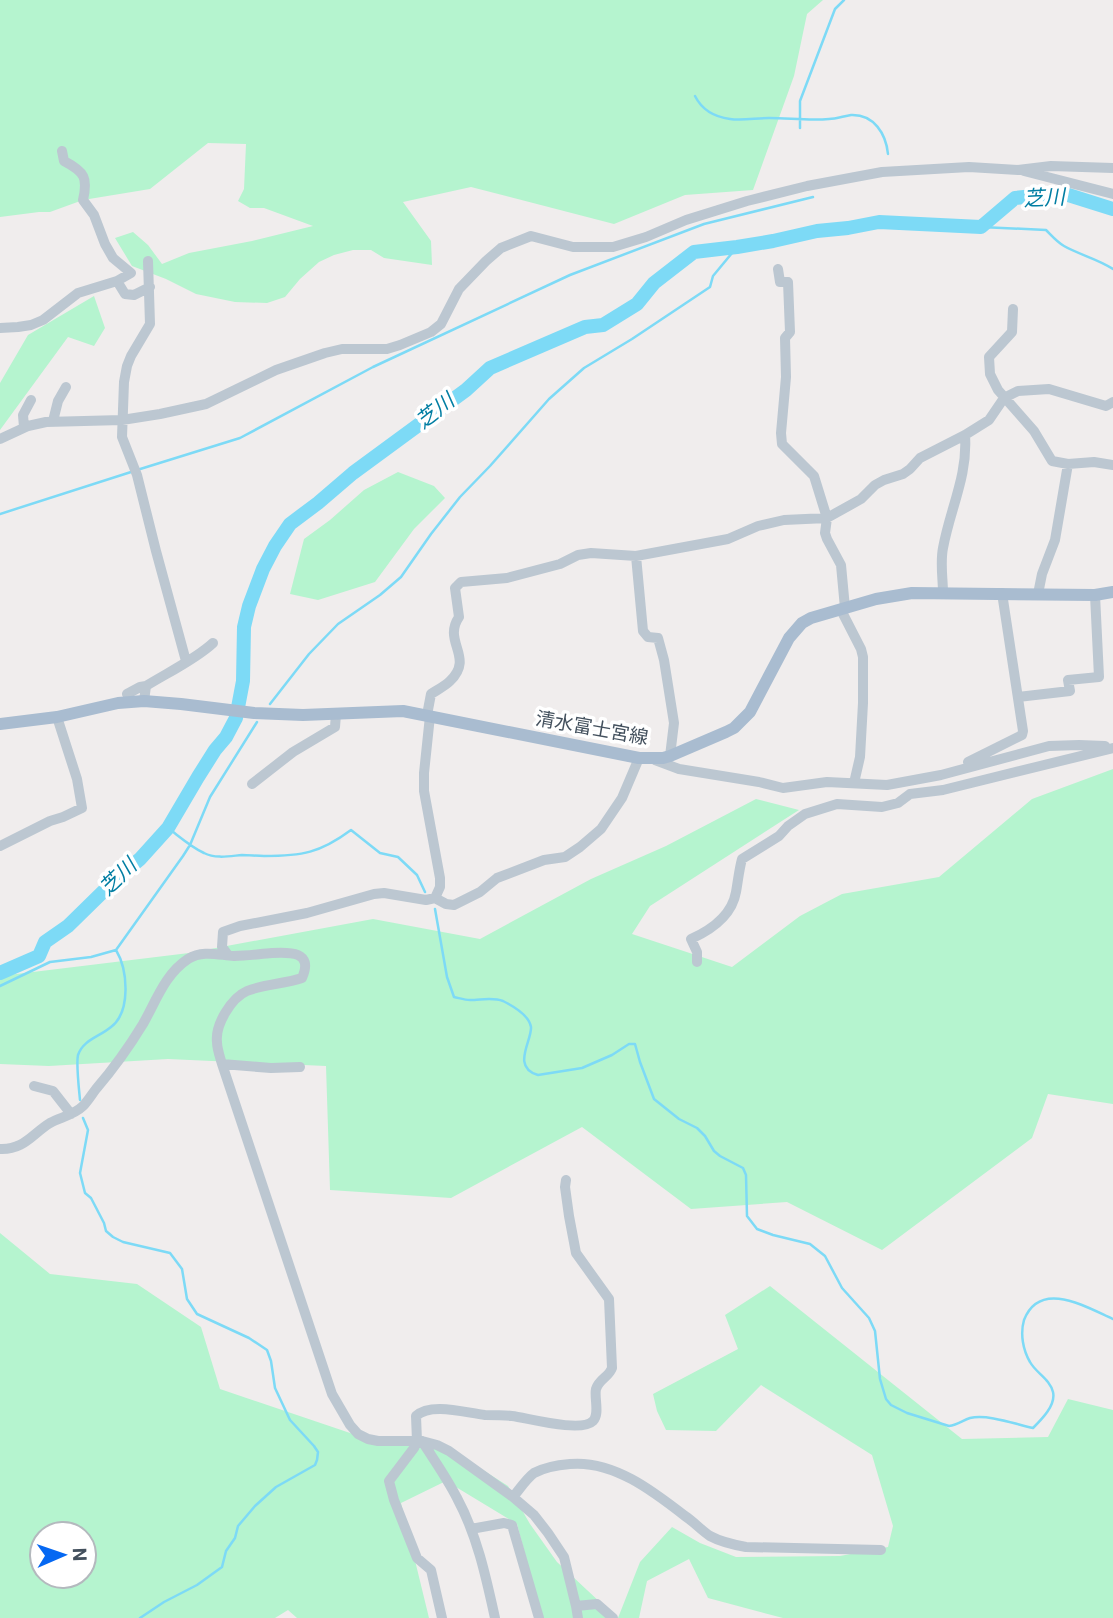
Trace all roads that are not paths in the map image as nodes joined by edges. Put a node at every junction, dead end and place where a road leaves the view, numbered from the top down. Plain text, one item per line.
1 (62, 151) dead end
2 (1113, 167) edge
3 (1018, 170) junction
4 (1113, 194) edge
5 (148, 261) dead end
6 (778, 270) dead end
7 (117, 281) junction
8 (150, 287) junction
9 (1013, 309) dead end
10 (0, 328) edge
11 (66, 387) dead end
12 (1004, 398) junction
13 (31, 400) dead end
14 (1113, 402) edge
15 (122, 420) junction
16 (53, 421) junction
17 (24, 427) junction
18 (965, 435) junction
19 (0, 439) edge
20 (1068, 464) junction
21 (1113, 466) edge
22 (827, 518) junction
23 (636, 556) junction
24 (1113, 592) edge
25 (943, 593) junction
26 (1002, 593) junction
27 (1038, 594) junction
28 (1095, 594) junction
29 (843, 609) junction
30 (213, 643) dead end
31 (186, 661) junction
32 (146, 686) junction
33 (127, 694) dead end
34 (1018, 697) junction
35 (144, 701) junction
36 (336, 714) junction
37 (429, 715) junction
38 (57, 717) junction
39 (0, 724) edge
40 (1113, 747) edge
41 (670, 756) junction
42 (646, 759) junction
43 (948, 772) junction
44 (854, 783) junction
45 (252, 784) dead end
46 (0, 846) edge
47 (435, 898) junction
48 (228, 955) junction
49 (696, 962) dead end
50 (222, 1064) junction
51 (300, 1067) dead end
52 (34, 1086) dead end
53 (71, 1114) junction
54 (0, 1149) edge
55 (566, 1180) dead end
56 (420, 1441) junction
57 (513, 1497) junction
58 (471, 1529) junction
59 (881, 1550) dead end
60 (577, 1612) edge
61 (442, 1618) edge
62 (495, 1618) edge
63 (539, 1618) edge
64 (613, 1618) edge

1 - 7 street
2 - 3 street
3 - 4 street
3 - 15 street
5 - 8 street
6 - 22 street
7 - 8 street
7 - 10 street
8 - 15 street
9 - 12 street
11 - 16 street
12 - 14 street
12 - 18 street
12 - 20 street
13 - 17 street
15 - 16 street
15 - 31 street
16 - 17 street
17 - 19 street
18 - 22 street
18 - 25 street
20 - 21 street
20 - 27 street
22 - 23 street
22 - 29 street
23 - 37 street
23 - 41 street
24 - 28 main road, 清水富士宮線
25 - 26 main road, 清水富士宮線
25 - 29 main road, 清水富士宮線
26 - 27 main road, 清水富士宮線
26 - 34 street
27 - 28 main road, 清水富士宮線
28 - 34 street
29 - 41 main road, 清水富士宮線
29 - 44 street
30 - 31 street
31 - 32 street
32 - 33 street
32 - 35 street
34 - 43 street
35 - 36 main road, 清水富士宮線
35 - 38 main road, 清水富士宮線
36 - 37 main road, 清水富士宮線
36 - 45 street
37 - 42 main road, 清水富士宮線
37 - 47 street
38 - 39 main road, 清水富士宮線
38 - 46 street
40 - 43 street
40 - 49 street
41 - 42 main road, 清水富士宮線
42 - 44 street
42 - 47 street
43 - 44 street
47 - 48 street
48 - 50 street
48 - 53 street
50 - 51 street
50 - 56 street
52 - 53 street
53 - 54 street
55 - 56 street
56 - 57 street
56 - 58 street
56 - 61 street
57 - 59 street
57 - 60 street
58 - 62 street
58 - 63 street
60 - 64 street

